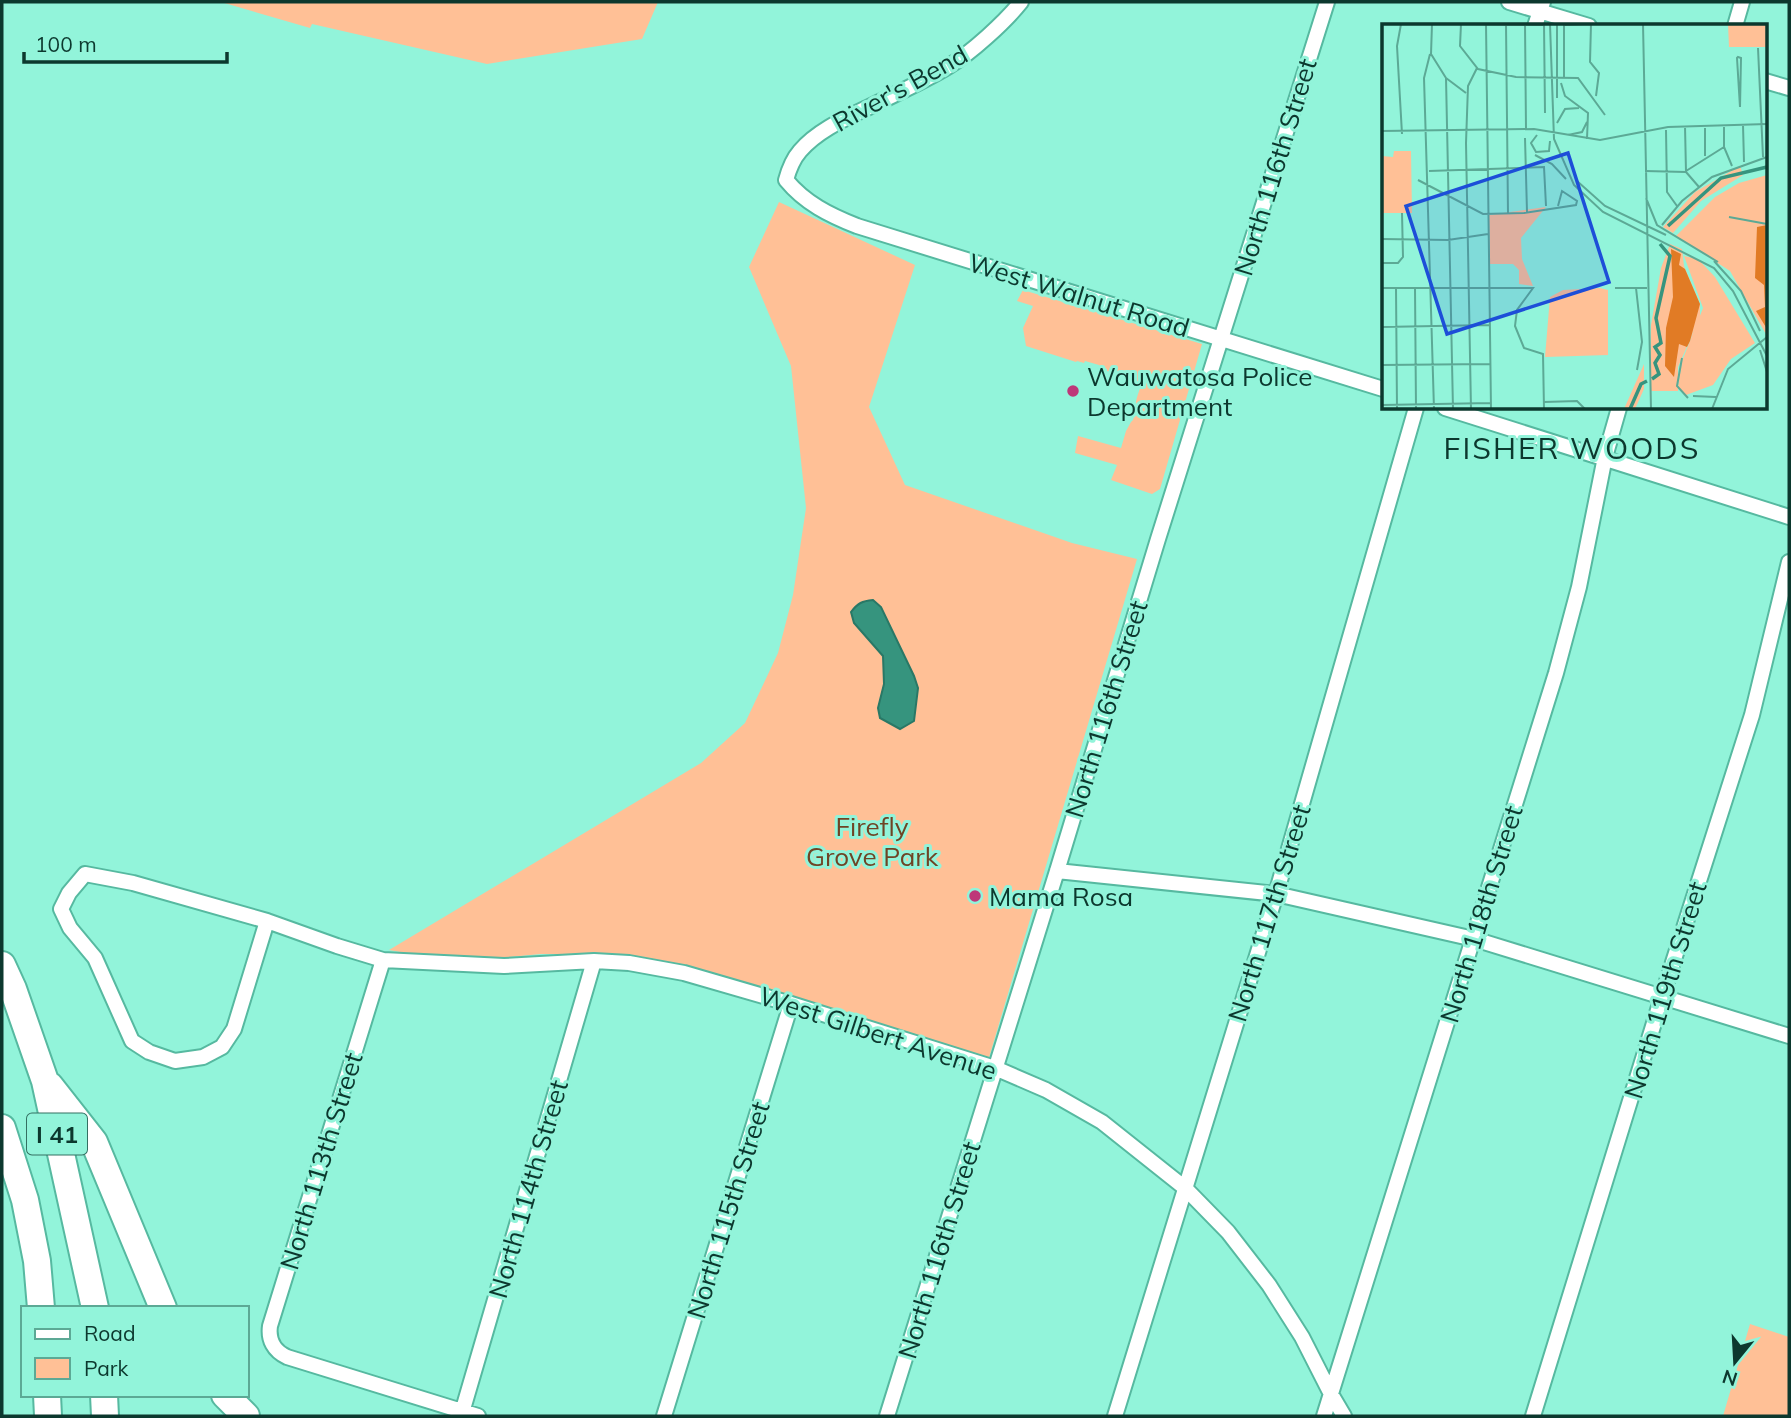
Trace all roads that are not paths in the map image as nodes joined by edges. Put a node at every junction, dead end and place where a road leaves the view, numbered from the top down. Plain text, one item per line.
1 (1021, 2) edge
2 (1326, 2) edge
3 (1509, 2) edge
4 (1742, 2) edge
5 (1541, 6) edge
6 (1536, 24) edge
7 (1584, 24) edge
8 (1736, 24) edge
9 (1766, 80) edge
10 (1789, 89) edge
11 (786, 180) joint
12 (1221, 338) junction
13 (1382, 389) edge
14 (1415, 410) edge
15 (1452, 410) edge
16 (1618, 410) edge
17 (1605, 457) junction
18 (1789, 517) edge
19 (1789, 562) edge
20 (1056, 871) junction
21 (1276, 894) junction
22 (267, 921) junction
23 (1474, 939) junction
24 (383, 960) junction
25 (594, 961) junction
26 (2, 965) edge
27 (1662, 997) junction
28 (791, 1004) junction
29 (1789, 1036) edge
30 (995, 1068) junction
31 (45, 1081) junction
32 (2, 1128) edge
33 (1185, 1188) junction
34 (41, 1306) edge
35 (95, 1306) edge
36 (162, 1306) edge
37 (1331, 1394) junction
38 (47, 1397) edge
39 (104, 1397) edge
40 (227, 1397) edge
41 (462, 1414) edge
42 (48, 1416) edge
43 (104, 1416) edge
44 (246, 1416) edge
45 (478, 1416) edge
46 (664, 1416) edge
47 (887, 1416) edge
48 (1115, 1416) edge
49 (1324, 1416) edge
50 (1344, 1416) edge
51 (1533, 1416) edge

1 - 11 street, River's Bend
2 - 12 street, North 116th Street
3 - 5 street
4 - 8 street
5 - 6 street
5 - 7 street
9 - 10 street
11 - 12 street, West Walnut Road
12 - 13 street, West Walnut Road
12 - 20 street, North 116th Street
14 - 21 street, North 117th Street
15 - 17 street
16 - 17 street, North 118th Street
17 - 18 street
17 - 23 street, North 118th Street
19 - 27 street, North 119th Street
20 - 21 street
20 - 30 street, North 116th Street
21 - 23 street
21 - 33 street, North 117th Street
22 - 22 street, West Gilbert Avenue
22 - 24 street, West Gilbert Avenue
23 - 27 street
23 - 37 street, North 118th Street
24 - 25 street, West Gilbert Avenue
24 - 41 street, North 113th Street
25 - 28 street, West Gilbert Avenue
25 - 41 street, North 114th Street
26 - 31 highway, I 41
27 - 29 street
27 - 51 street, North 119th Street
28 - 30 street, West Gilbert Avenue
28 - 46 street, North 115th Street
30 - 33 street, West Gilbert Avenue
30 - 47 street, North 116th Street
31 - 35 highway, I 41
31 - 36 highway
32 - 34 highway, I 41
33 - 37 street, West Gilbert Avenue
33 - 48 street, North 117th Street
37 - 49 street, North 118th Street
37 - 50 street, West Gilbert Avenue
38 - 42 highway
39 - 43 highway
40 - 44 highway
41 - 45 street

